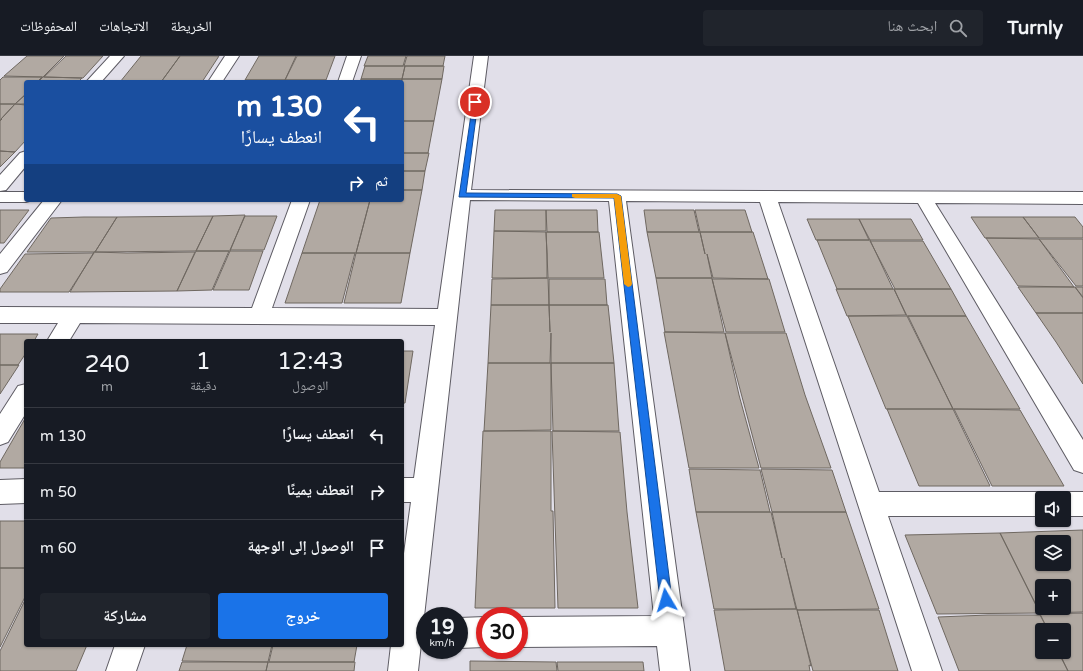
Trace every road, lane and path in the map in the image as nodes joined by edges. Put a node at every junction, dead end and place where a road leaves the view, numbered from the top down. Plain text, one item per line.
1 (117, 56) edge
2 (232, 56) edge
3 (354, 56) edge
4 (481, 56) edge
5 (95, 80) edge
6 (216, 80) edge
7 (346, 80) edge
8 (24, 158) edge
9 (0, 186) edge
10 (462, 195) junction
11 (617, 196) junction
12 (767, 196) junction
13 (0, 197) edge
14 (24, 197) edge
15 (923, 197) junction
16 (1082, 199) edge
17 (51, 202) edge
18 (300, 202) edge
19 (0, 267) edge
20 (0, 315) edge
21 (74, 315) junction
22 (259, 316) junction
23 (447, 317) junction
24 (59, 339) edge
25 (24, 396) edge
26 (0, 435) edge
27 (1083, 462) edge
28 (414, 490) edge
29 (0, 492) edge
30 (24, 492) edge
31 (870, 504) junction
32 (1035, 504) edge
33 (1071, 504) edge
34 (1083, 504) edge
35 (670, 631) junction
36 (528, 632) edge
37 (416, 633) edge
38 (129, 647) edge
39 (121, 671) edge
40 (403, 671) edge
41 (675, 671) edge
42 (927, 671) edge

1 - 5 street
2 - 6 street
3 - 7 street
4 - 10 street
8 - 9 street
10 - 11 street
10 - 23 street
11 - 12 street
11 - 35 street
12 - 15 street
12 - 31 street
13 - 14 street
15 - 16 street
15 - 27 street
17 - 19 street
18 - 22 street
20 - 21 street
21 - 22 street
21 - 24 street
22 - 23 street
23 - 28 street
25 - 26 street
28 - 37 street
29 - 30 street
31 - 32 street
31 - 42 street
33 - 34 street
35 - 36 street
35 - 41 street
37 - 40 street
38 - 39 street

